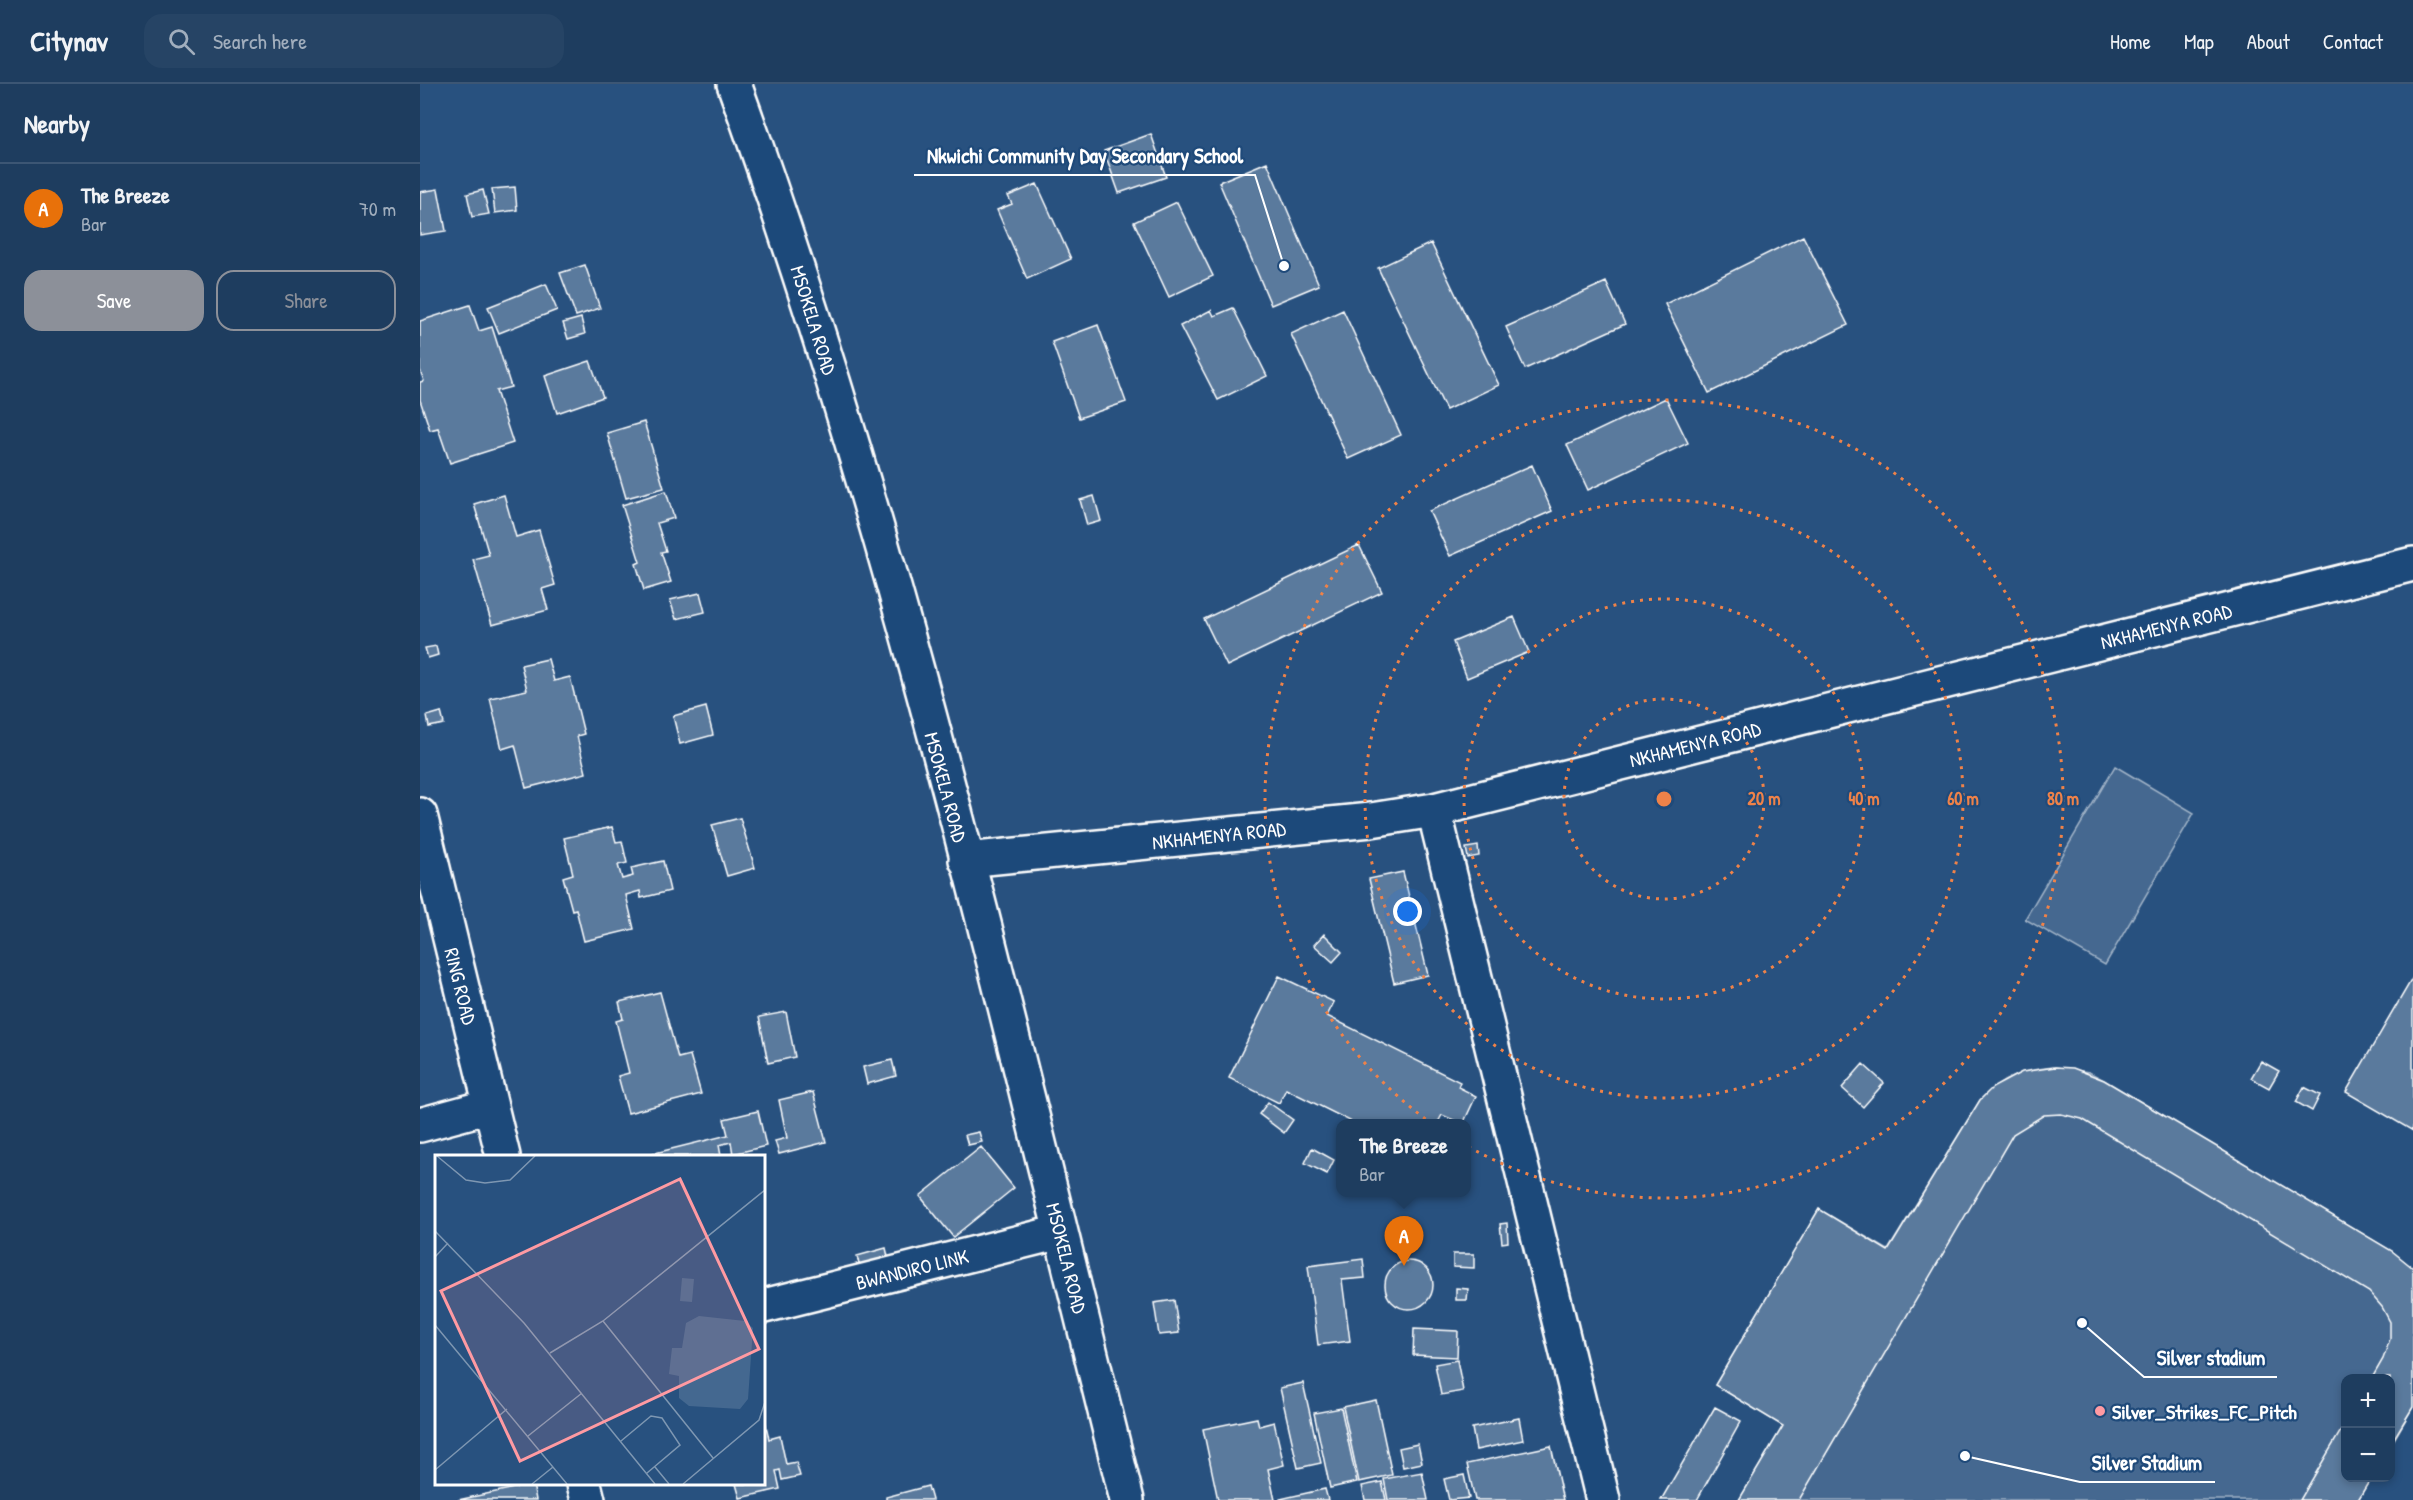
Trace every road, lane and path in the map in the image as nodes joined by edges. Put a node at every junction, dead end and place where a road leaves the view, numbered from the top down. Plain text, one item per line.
1 (734, 84) edge
2 (2413, 564) edge
3 (1434, 810) junction
4 (420, 815) edge
5 (966, 860) junction
6 (490, 1106) junction
7 (420, 1125) edge
8 (503, 1155) edge
9 (1060, 1232) junction
10 (765, 1306) edge
11 (584, 1485) edge
12 (588, 1500) edge
13 (1127, 1500) edge
14 (1603, 1500) edge

1 - 5 street, MSOKELA ROAD
2 - 3 street, NKHAMENYA ROAD
3 - 5 street, NKHAMENYA ROAD
3 - 14 street
4 - 6 street, RING ROAD
5 - 9 street, MSOKELA ROAD
6 - 7 street
6 - 8 street, RING ROAD
9 - 10 street, BWANDIRO LINK
9 - 13 street, MSOKELA ROAD
11 - 12 street

